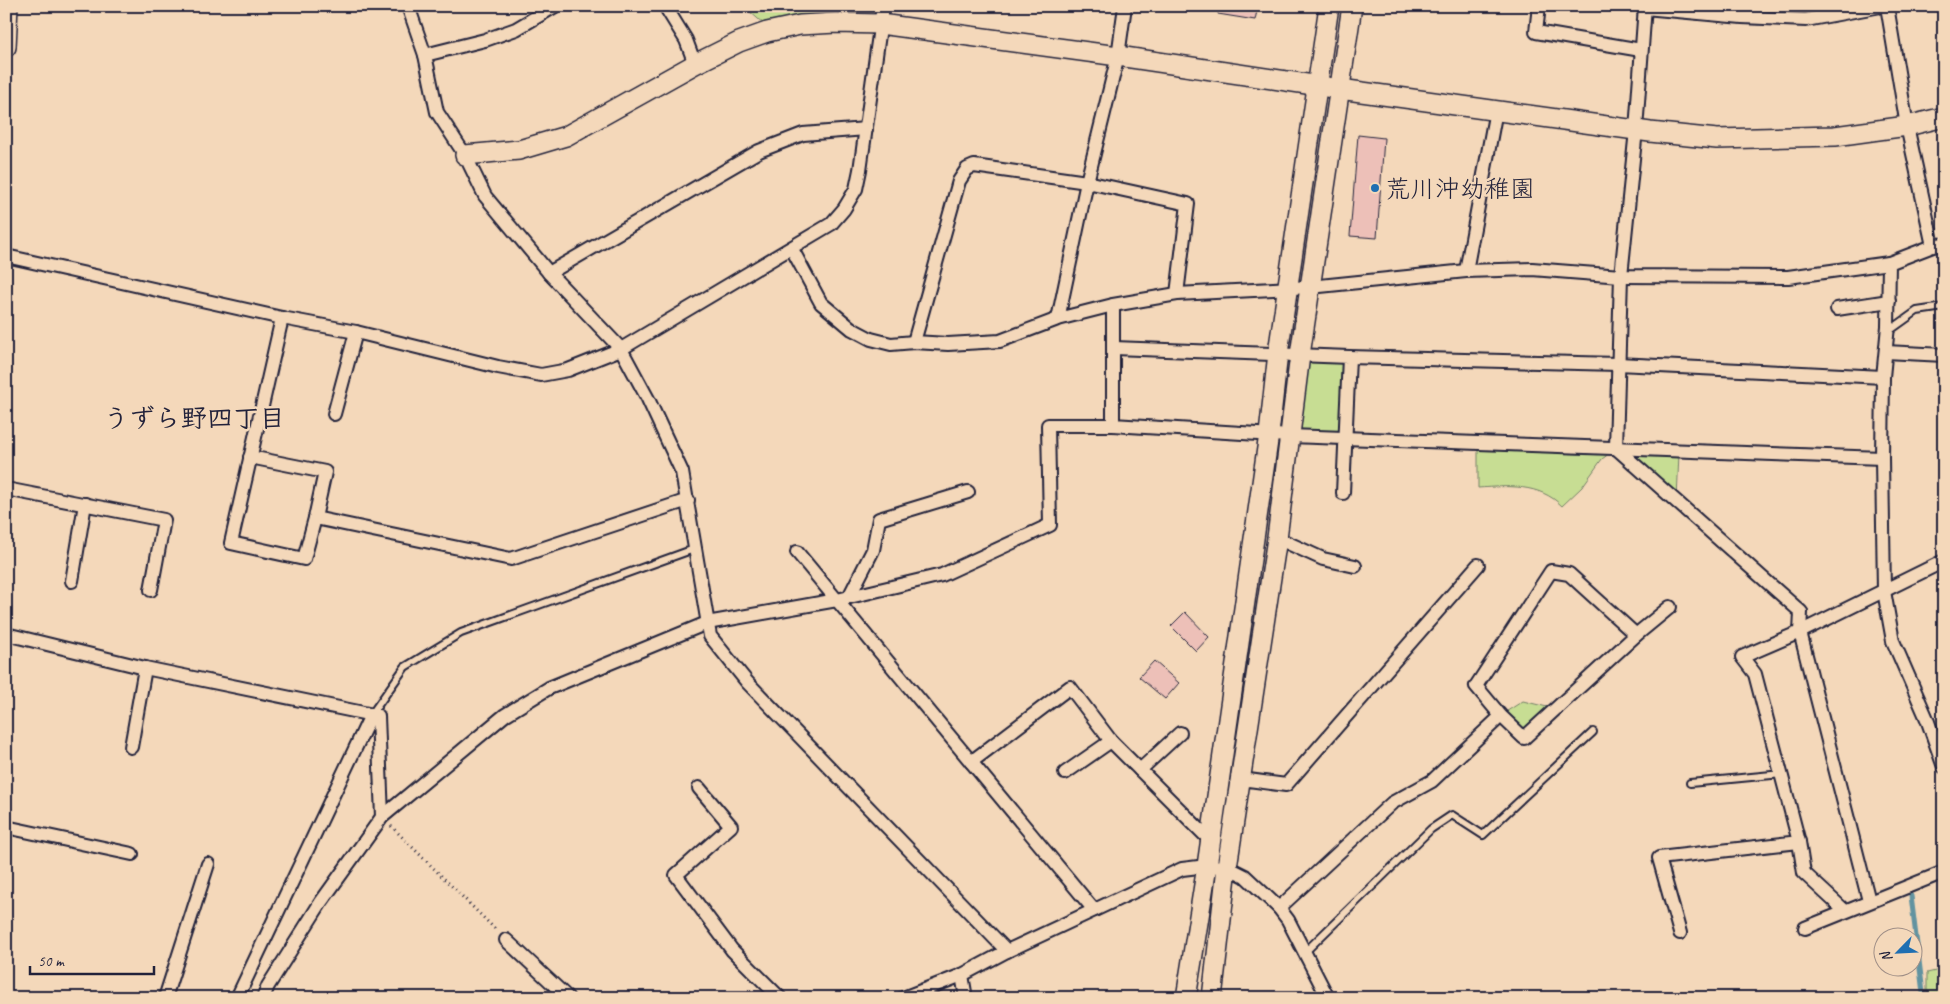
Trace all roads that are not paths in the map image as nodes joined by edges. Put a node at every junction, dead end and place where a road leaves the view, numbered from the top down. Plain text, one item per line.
1 (8, 6) edge
2 (408, 6) edge
3 (555, 6) edge
4 (665, 6) edge
5 (1125, 6) edge
6 (1329, 6) edge
7 (1352, 6) edge
8 (1539, 6) edge
9 (1881, 6) edge
10 (1886, 6) edge
11 (1645, 7) edge
12 (539, 11) edge
13 (1742, 12) edge
14 (881, 15) edge
15 (6, 47) edge
16 (1641, 50) junction
17 (425, 55) junction
18 (1118, 56) junction
19 (695, 64) junction
20 (1316, 86) junction
21 (1340, 90) junction
22 (1496, 110) junction
23 (1944, 118) edge
24 (1907, 126) junction
25 (866, 129) junction
26 (1636, 130) junction
27 (465, 155) junction
28 (1087, 182) junction
29 (1938, 245) edge
30 (792, 248) junction
31 (6, 256) edge
32 (1889, 263) junction
33 (1466, 271) junction
34 (549, 273) junction
35 (1621, 276) junction
36 (1310, 287) junction
37 (1287, 289) junction
38 (1177, 294) junction
39 (1889, 301) junction
40 (1113, 305) junction
41 (1944, 307) edge
42 (1837, 309) dead end
43 (282, 318) junction
44 (1058, 320) junction
45 (1888, 331) junction
46 (356, 332) junction
47 (914, 342) junction
48 (1114, 348) junction
49 (621, 350) junction
50 (1886, 352) junction
51 (1278, 353) junction
52 (1300, 355) junction
53 (1944, 355) edge
54 (1349, 357) junction
55 (1618, 364) junction
56 (1883, 377) junction
57 (334, 414) dead end
58 (1113, 425) junction
59 (1269, 434) junction
60 (1290, 436) junction
61 (1345, 437) junction
62 (1616, 448) junction
63 (250, 457) junction
64 (1882, 458) junction
65 (6, 488) edge
66 (968, 492) dead end
67 (1343, 493) dead end
68 (688, 500) junction
69 (85, 504) junction
70 (315, 518) junction
71 (1277, 538) junction
72 (694, 549) junction
73 (797, 552) dead end
74 (1944, 561) edge
75 (1478, 565) dead end
76 (1355, 566) dead end
77 (72, 581) dead end
78 (151, 590) dead end
79 (1884, 591) junction
80 (843, 599) junction
81 (1670, 607) dead end
82 (708, 623) junction
83 (1800, 632) junction
84 (6, 634) edge
85 (1636, 635) junction
86 (145, 668) junction
87 (371, 715) junction
88 (1501, 716) junction
89 (1593, 732) dead end
90 (1180, 734) dead end
91 (1111, 741) junction
92 (131, 747) dead end
93 (972, 762) junction
94 (1944, 767) edge
95 (1140, 770) junction
96 (1065, 773) dead end
97 (1782, 774) junction
98 (1240, 779) junction
99 (1690, 783) dead end
100 (699, 788) dead end
101 (382, 817) junction
102 (6, 827) edge
103 (1210, 840) junction
104 (1798, 842) junction
105 (132, 854) dead end
106 (208, 864) dead end
107 (1207, 866) junction
108 (1227, 867) junction
109 (1944, 872) edge
110 (1869, 901) junction
111 (1279, 908) junction
112 (1094, 910) junction
113 (1845, 911) junction
114 (1805, 928) dead end
115 (1680, 933) dead end
116 (506, 940) road end
117 (1008, 951) junction
118 (1306, 952) junction
119 (962, 975) junction
120 (165, 998) edge
121 (237, 998) edge
122 (263, 998) edge
123 (568, 998) edge
124 (780, 998) edge
125 (903, 998) edge
126 (966, 998) edge
127 (1186, 998) edge
128 (1212, 998) edge
129 (1328, 998) edge

1 - 15 street
2 - 17 street
3 - 12 street
4 - 19 street
5 - 18 street
6 - 20 street
7 - 21 street
8 - 16 street
9 - 13 street
10 - 24 street
11 - 13 street
11 - 16 street
12 - 17 street
14 - 18 street
14 - 19 street
14 - 25 street
16 - 26 street
17 - 27 street
18 - 20 street
18 - 28 street
19 - 27 street
20 - 21 street
20 - 37 street
21 - 22 street
21 - 36 street
22 - 26 street
22 - 33 street
23 - 24 street
24 - 26 street
24 - 29 street
25 - 30 street
25 - 34 street
26 - 35 street
27 - 34 street
28 - 38 street
28 - 44 street
28 - 47 street
29 - 32 street
30 - 47 street
30 - 49 street
31 - 43 street
32 - 35 street
32 - 39 street
33 - 35 street
33 - 36 street
34 - 49 street
35 - 55 street
36 - 37 street
36 - 52 street
37 - 38 street
37 - 51 street
38 - 40 street
39 - 42 street
39 - 45 street
40 - 44 street
40 - 48 street
41 - 45 lane
43 - 46 street
43 - 63 street
44 - 47 street
45 - 50 street
46 - 49 street
46 - 57 street
48 - 51 street
48 - 58 street
49 - 68 street
50 - 53 street
50 - 56 street
51 - 52 street
51 - 59 street
52 - 54 street
52 - 60 street
54 - 55 street
54 - 61 street
55 - 56 street
55 - 62 street
56 - 64 street
58 - 59 street
58 - 80 street
59 - 60 street
59 - 103 street
60 - 61 street
60 - 71 street
61 - 62 street
61 - 67 street
62 - 64 street
62 - 83 street
63 - 70 street
63 - 70 street
64 - 79 street
65 - 69 street
66 - 80 street
68 - 70 street
68 - 72 street
69 - 77 street
69 - 78 street
71 - 76 street
71 - 98 street
72 - 82 street
72 - 87 lane
73 - 80 street
74 - 79 street
75 - 98 street
79 - 83 street
79 - 94 street
80 - 82 street
80 - 93 street
81 - 85 street
82 - 101 street
82 - 117 street
83 - 97 street
83 - 110 street
84 - 86 street
85 - 88 street
85 - 88 street
86 - 87 street
86 - 92 street
87 - 101 street
87 - 121 street
88 - 111 street
89 - 118 lane
90 - 95 street
91 - 93 street
91 - 95 street
91 - 96 street
93 - 112 street
95 - 103 street
97 - 99 lane
97 - 104 street
98 - 108 street
100 - 124 street
101 - 122 street
102 - 105 street
103 - 107 street
104 - 113 street
104 - 115 street
106 - 120 street
107 - 108 street
107 - 112 street
107 - 127 street
108 - 111 street
108 - 128 street
109 - 110 street
110 - 113 street
111 - 118 street
112 - 117 street
113 - 114 street
116 - 123 street
117 - 119 street
118 - 129 street
119 - 125 street
119 - 126 street

